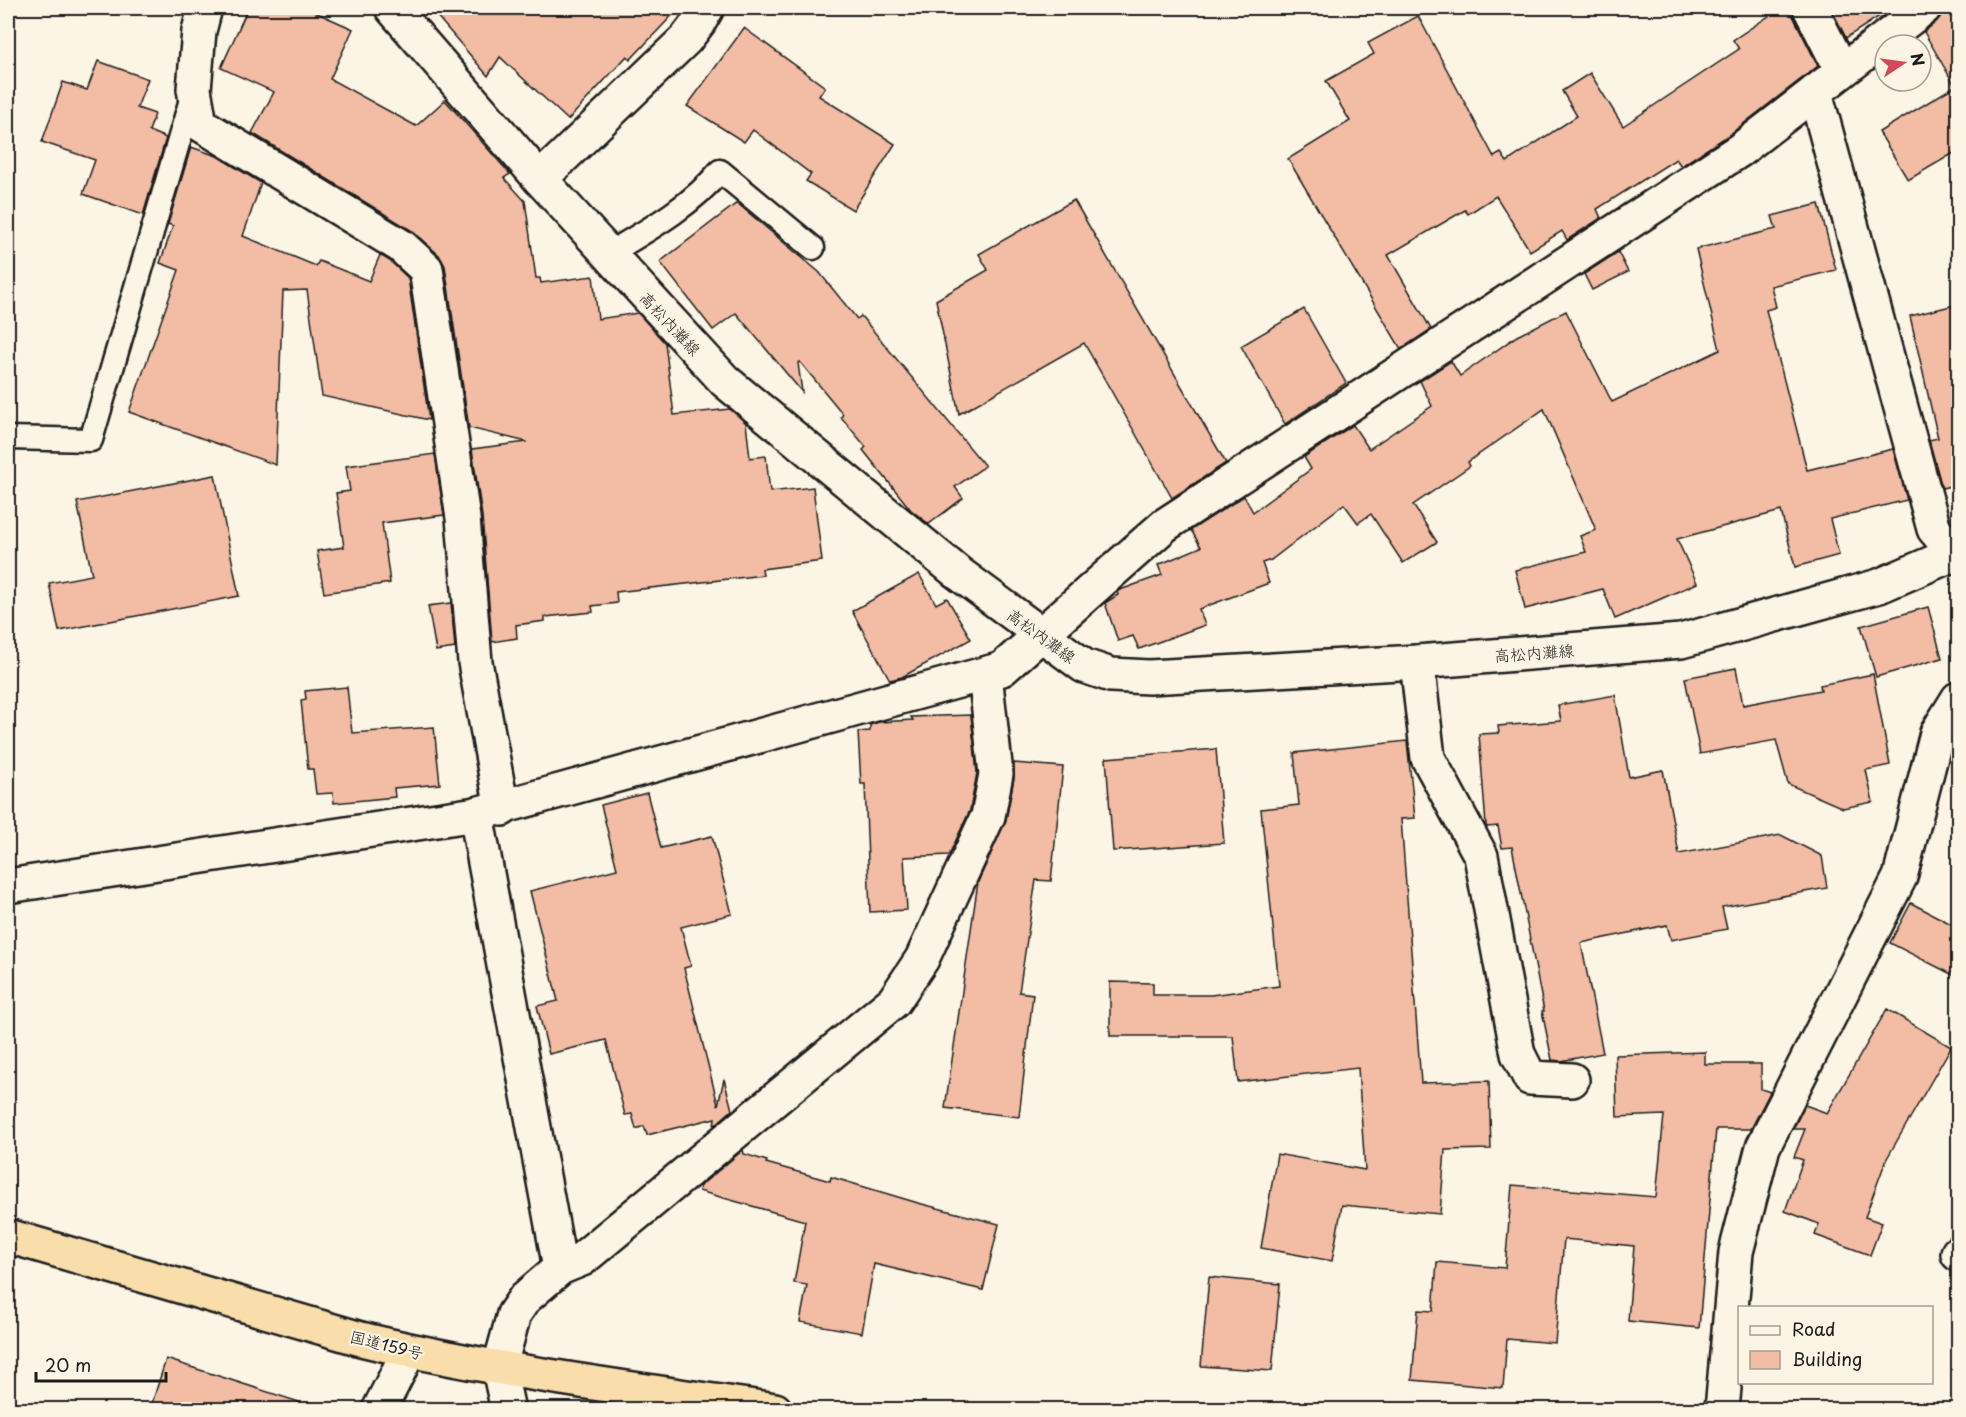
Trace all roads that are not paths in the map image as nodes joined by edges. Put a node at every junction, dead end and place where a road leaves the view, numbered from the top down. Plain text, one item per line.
1 (204, 8) edge
2 (392, 8) edge
3 (707, 8) edge
4 (1810, 8) edge
5 (1924, 8) edge
6 (1842, 71) junction
7 (194, 89) junction
8 (1815, 92) junction
9 (540, 179) junction
10 (813, 248) dead end
11 (608, 254) junction
12 (8, 438) edge
13 (1958, 554) edge
14 (1040, 634) junction
15 (1417, 662) junction
16 (985, 674) junction
17 (1959, 699) edge
18 (1948, 725) edge
19 (489, 812) junction
20 (8, 886) edge
21 (1572, 1080) dead end
22 (8, 1236) edge
23 (560, 1268) junction
24 (409, 1351) junction
25 (499, 1369) junction
26 (379, 1410) edge
27 (508, 1410) edge
28 (775, 1410) edge
29 (1722, 1410) edge

1 - 7 street
2 - 9 street, 高松内灘線
3 - 9 street
4 - 6 street
5 - 6 street
6 - 8 street
7 - 12 lane
7 - 19 street
8 - 13 street
8 - 14 street
9 - 11 street, 高松内灘線
10 - 11 lane
11 - 14 street, 高松内灘線
13 - 15 street, 高松内灘線
14 - 15 street, 高松内灘線
14 - 16 street
15 - 21 street
16 - 19 street
16 - 23 street
17 - 18 street
18 - 29 street
19 - 20 street
19 - 23 street
22 - 24 highway, 国道159号
23 - 25 street
24 - 25 highway, 国道159号
24 - 26 street
25 - 27 street
25 - 28 highway, 国道159号

